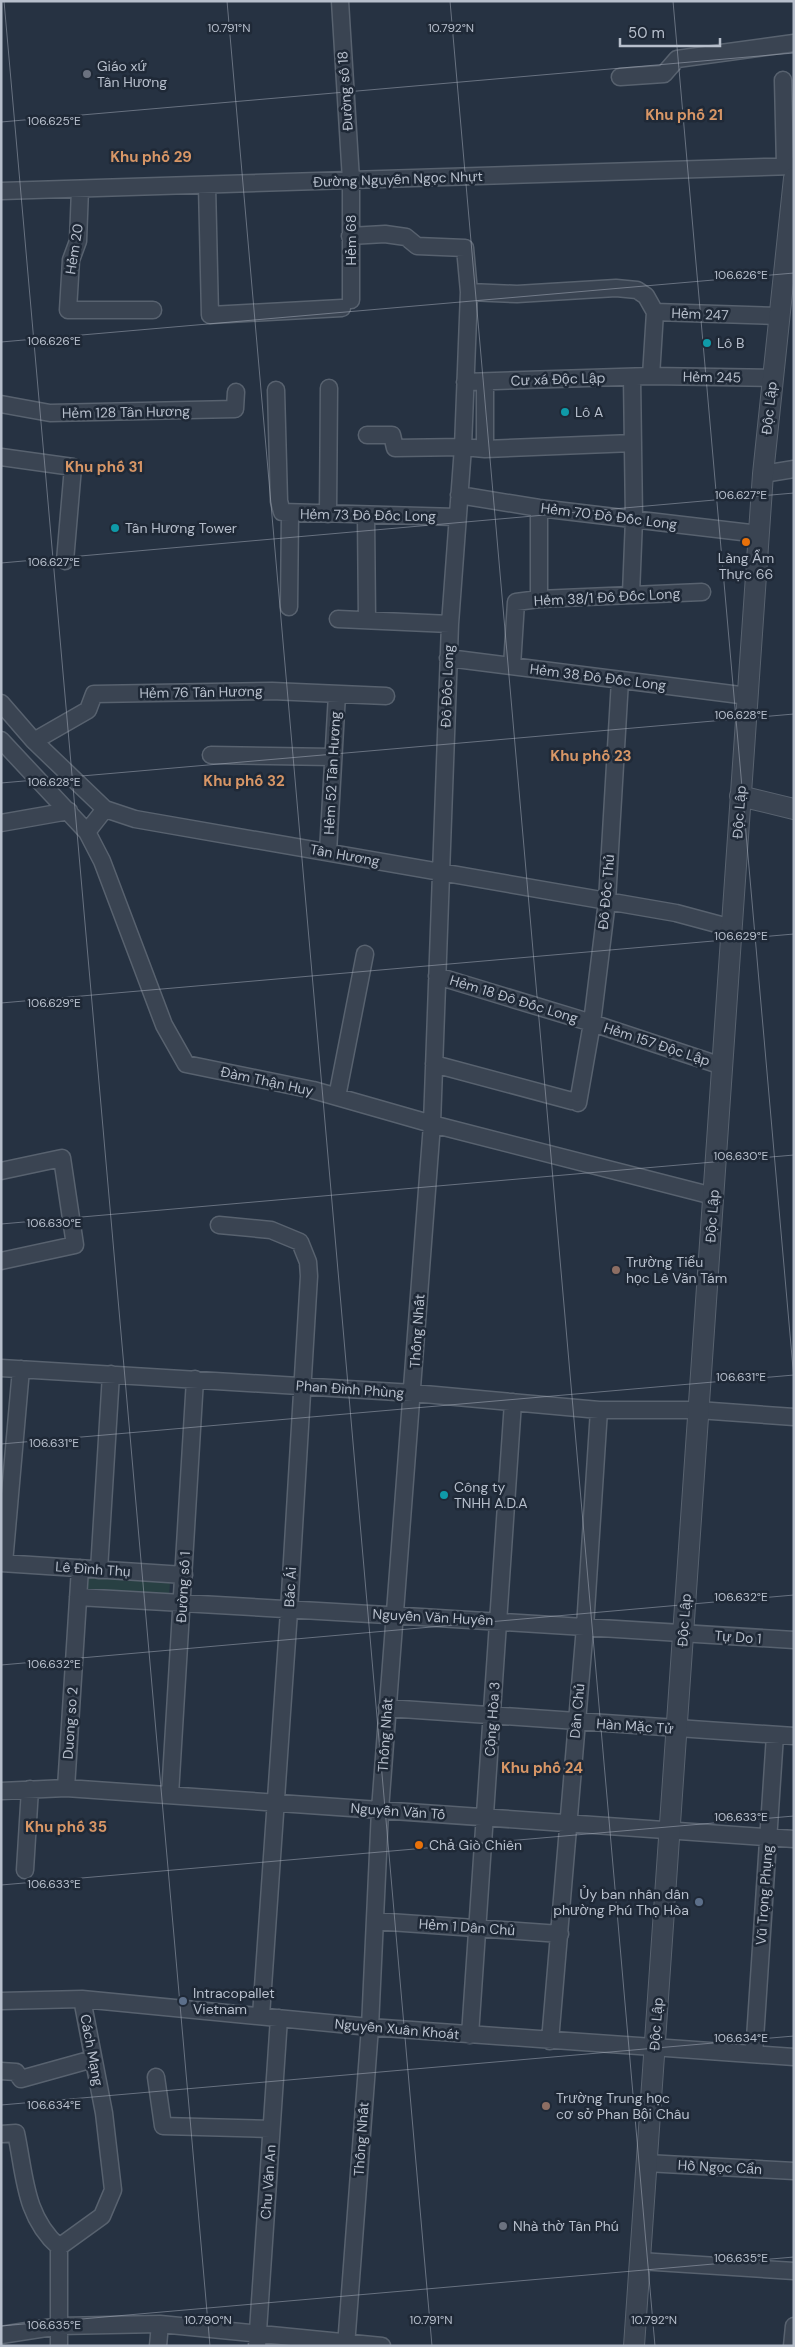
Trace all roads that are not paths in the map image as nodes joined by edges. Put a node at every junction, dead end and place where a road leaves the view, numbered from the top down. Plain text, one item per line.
1 (340, 1) edge
2 (794, 43) edge
3 (620, 78) dead end
4 (783, 80) dead end
5 (791, 170) edge
6 (351, 180) junction
7 (207, 185) junction
8 (80, 189) junction
9 (1, 191) edge
10 (350, 236) junction
11 (789, 262) edge
12 (469, 292) junction
13 (153, 310) dead end
14 (655, 312) junction
15 (779, 316) junction
16 (651, 376) junction
17 (632, 377) junction
18 (773, 378) junction
19 (465, 382) junction
20 (485, 382) junction
21 (329, 388) dead end
22 (276, 390) dead end
23 (236, 392) dead end
24 (1, 404) edge
25 (367, 436) dead end
26 (633, 443) junction
27 (462, 447) junction
28 (485, 449) junction
29 (1, 456) edge
30 (794, 469) edge
31 (763, 474) junction
32 (459, 495) junction
33 (538, 508) junction
34 (290, 512) junction
35 (328, 514) junction
36 (366, 516) junction
37 (457, 517) junction
38 (634, 519) junction
39 (758, 534) junction
40 (65, 561) dead end
41 (702, 592) dead end
42 (631, 594) junction
43 (539, 599) junction
44 (289, 607) dead end
45 (338, 619) dead end
46 (367, 620) junction
47 (450, 624) junction
48 (448, 658) junction
49 (512, 666) junction
50 (620, 680) junction
51 (337, 694) junction
52 (386, 696) dead end
53 (748, 696) junction
54 (1, 703) edge
55 (34, 741) junction
56 (3, 745) edge
57 (211, 756) dead end
58 (333, 757) junction
59 (740, 796) junction
60 (105, 810) junction
61 (794, 810) edge
62 (69, 811) junction
63 (1, 823) edge
64 (87, 832) junction
65 (328, 852) junction
66 (440, 872) junction
67 (606, 901) junction
68 (732, 928) junction
69 (365, 954) dead end
70 (437, 976) junction
71 (592, 1023) junction
72 (434, 1064) junction
73 (722, 1066) junction
74 (337, 1097) junction
75 (432, 1124) junction
76 (1, 1171) edge
77 (713, 1196) junction
78 (219, 1225) dead end
79 (1, 1261) edge
80 (1, 1368) edge
81 (21, 1369) junction
82 (111, 1374) junction
83 (195, 1379) junction
84 (301, 1386) junction
85 (413, 1393) junction
86 (513, 1402) junction
87 (599, 1410) junction
88 (698, 1410) junction
89 (794, 1417) edge
90 (3, 1563) edge
91 (80, 1568) junction
92 (99, 1570) junction
93 (184, 1575) junction
94 (78, 1597) junction
95 (183, 1604) junction
96 (289, 1611) junction
97 (395, 1614) junction
98 (497, 1620) junction
99 (585, 1627) junction
100 (683, 1633) junction
101 (794, 1640) edge
102 (387, 1708) junction
103 (492, 1716) junction
104 (576, 1722) junction
105 (676, 1729) junction
106 (775, 1735) junction
107 (794, 1736) edge
108 (66, 1788) junction
109 (30, 1789) junction
110 (1, 1791) edge
111 (170, 1795) junction
112 (275, 1803) junction
113 (380, 1810) junction
114 (485, 1818) junction
115 (568, 1824) junction
116 (669, 1831) junction
117 (768, 1837) junction
118 (794, 1839) edge
119 (25, 1870) dead end
120 (375, 1920) junction
121 (479, 1928) junction
122 (560, 1934) junction
123 (82, 1999) junction
124 (1, 2001) edge
125 (260, 2016) junction
126 (279, 2018) junction
127 (370, 2027) junction
128 (470, 2035) junction
129 (550, 2041) junction
130 (654, 2048) junction
131 (754, 2054) junction
132 (794, 2057) edge
133 (93, 2059) junction
134 (1, 2071) edge
135 (156, 2077) dead end
136 (272, 2129) junction
137 (1, 2134) edge
138 (646, 2163) junction
139 (794, 2171) edge
140 (59, 2247) junction
141 (640, 2261) junction
142 (794, 2271) edge
143 (160, 2324) junction
144 (59, 2326) junction
145 (794, 2326) edge
146 (1, 2335) edge
147 (258, 2340) edge
148 (346, 2345) edge
149 (59, 2346) edge
150 (158, 2346) edge
151 (382, 2346) edge
152 (634, 2346) edge
153 (792, 2346) edge

1 - 6 street, Đường số 18
2 - 3 street
4 - 5 street
5 - 6 street, Đường Nguyễn Ngọc Nhựt
5 - 11 street, Độc Lập
6 - 7 street, Đường Nguyễn Ngọc Nhựt
6 - 10 street, Hẻm 68
7 - 8 street, Đường Nguyễn Ngọc Nhựt
7 - 10 street, Hẻm 68
8 - 9 street, Đường Nguyễn Ngọc Nhựt
8 - 13 street, Hẻm 20
10 - 12 street, Đô Đốc Long
11 - 15 street, Độc Lập
12 - 14 street
12 - 19 street, Đô Đốc Long
14 - 15 street, Hẻm 247
14 - 16 street, Hẻm 247
15 - 18 street, Độc Lập
16 - 17 street, Cư xá Độc Lập
16 - 18 street, Hẻm 245
17 - 20 street, Cư xá Độc Lập
17 - 26 street
18 - 31 street, Độc Lập
19 - 20 street, Cư xá Độc Lập
19 - 27 street, Đô Đốc Long
20 - 28 street
21 - 35 street
22 - 34 street, Hẻm 73 Đô Đốc Long
23 - 24 street, Hẻm 128 Tân Hương
25 - 27 street
26 - 28 street
26 - 38 street
27 - 28 street
27 - 32 street, Đô Đốc Long
29 - 40 street
30 - 31 street
31 - 39 street, Độc Lập
32 - 33 street, Hẻm 70 Đô Đốc Long
32 - 37 street, Đô Đốc Long
33 - 38 street, Hẻm 70 Đô Đốc Long
33 - 43 street
34 - 35 street, Hẻm 73 Đô Đốc Long
34 - 44 street
35 - 36 street, Hẻm 73 Đô Đốc Long
36 - 37 street, Hẻm 73 Đô Đốc Long
36 - 46 street
37 - 47 street, Đô Đốc Long
38 - 39 street, Hẻm 70 Đô Đốc Long
38 - 42 street
39 - 53 street, Độc Lập
41 - 42 street, Hẻm 38/1 Đô Đốc Long
42 - 43 street, Hẻm 38/1 Đô Đốc Long
43 - 49 street, Hẻm 38/1 Đô Đốc Long
45 - 46 street
46 - 47 street
47 - 48 street, Đô Đốc Long
48 - 49 street, Hẻm 38 Đô Đốc Long
48 - 66 street, Đô Đốc Long
49 - 50 street, Hẻm 38 Đô Đốc Long
50 - 53 street, Hẻm 38 Đô Đốc Long
50 - 67 street, Đô Đốc Thủ
51 - 52 street, Hẻm 76 Tân Hương
51 - 55 street, Hẻm 76 Tân Hương
51 - 58 street, Hẻm 52 Tân Hương
53 - 59 street, Độc Lập
54 - 55 street, Tân Hương
55 - 60 street, Tân Hương
56 - 62 street, Đàm Thận Huy
57 - 58 street
58 - 65 street, Hẻm 52 Tân Hương
59 - 61 street
59 - 68 street, Độc Lập
60 - 64 street
60 - 65 street, Tân Hương
62 - 63 street
62 - 64 street, Đàm Thận Huy
64 - 74 street, Đàm Thận Huy
65 - 66 street, Tân Hương
66 - 67 street, Tân Hương
66 - 70 street, Đô Đốc Long
67 - 68 street, Tân Hương
67 - 71 street, Đô Đốc Thủ
68 - 73 street, Độc Lập
69 - 74 street
70 - 71 street, Hẻm 18 Đô Đốc Long
70 - 72 street, Đô Đốc Long
71 - 72 street, Đô Đốc Thủ
71 - 73 street, Hẻm 157 Độc Lập
72 - 75 street, Đô Đốc Long
73 - 77 street, Độc Lập
74 - 75 street, Đàm Thận Huy
75 - 77 street, Đàm Thận Huy
75 - 85 street, Thống Nhất
76 - 79 street
77 - 88 street, Độc Lập
78 - 84 street, Bác Ái
80 - 81 street, Phan Đình Phùng
81 - 82 street, Phan Đình Phùng
81 - 90 street
82 - 83 street, Phan Đình Phùng
82 - 92 street
83 - 84 street, Phan Đình Phùng
83 - 93 street, Đường số 1
84 - 85 street, Phan Đình Phùng
84 - 96 street, Bác Ái
85 - 86 street, Phan Đình Phùng
85 - 97 street, Thống Nhất
86 - 87 street, Phan Đình Phùng
86 - 98 street, Cộng Hòa 3
87 - 88 street, Phan Đình Phùng
87 - 99 street, Dân Chủ
88 - 89 street, Phan Đình Phùng
88 - 100 street, Độc Lập
90 - 91 street, Lê Đình Thụ
91 - 92 street, Lê Đình Thụ
91 - 94 street, Duong so 2
92 - 93 street, Lê Đình Thụ
93 - 95 street, Đường số 1
94 - 95 street, Nguyễn Văn Huyên
94 - 108 street, Duong so 2
95 - 96 street, Nguyễn Văn Huyên
95 - 111 street, Đường số 1
96 - 97 street, Nguyễn Văn Huyên
96 - 112 street, Bác Ái
97 - 98 street, Nguyễn Văn Huyên
97 - 102 street, Thống Nhất
98 - 99 street, Nguyễn Văn Huyên
98 - 103 street, Cộng Hòa 3
99 - 100 street, Nguyễn Văn Huyên
99 - 104 street, Dân Chủ
100 - 101 street, Tự Do 1
100 - 105 street, Độc Lập
102 - 103 street, Hàn Mặc Tử
102 - 113 street, Thống Nhất
103 - 104 street, Hàn Mặc Tử
103 - 114 street, Cộng Hòa 3
104 - 105 street, Hàn Mặc Tử
104 - 115 street, Dân Chủ
105 - 106 street, Hàn Mặc Tử
105 - 116 street, Độc Lập
106 - 107 street, Hàn Mặc Tử
106 - 117 street, Vũ Trọng Phụng
108 - 109 street, Nguyễn Văn Tố
108 - 111 street, Nguyễn Văn Tố
109 - 110 street, Nguyễn Văn Tố
109 - 119 street
111 - 112 street, Nguyễn Văn Tố
112 - 113 street, Nguyễn Văn Tố
112 - 125 street, Bác Ái
113 - 114 street, Nguyễn Văn Tố
113 - 120 street, Thống Nhất
114 - 115 street, Nguyễn Văn Tố
114 - 121 street, Cộng Hòa 3
115 - 116 street, Nguyễn Văn Tố
115 - 122 street, Dân Chủ
116 - 117 street, Nguyễn Văn Tố
116 - 130 street, Độc Lập
117 - 118 street, Nguyễn Văn Tố
117 - 131 street, Vũ Trọng Phụng
120 - 121 street, Hẻm 1 Dân Chủ
120 - 127 street, Thống Nhất
121 - 122 street, Hẻm 1 Dân Chủ
121 - 128 street, Cộng Hòa 3
122 - 129 street, Dân Chủ
123 - 124 street, Nguyễn Xuân Khoát
123 - 125 street, Nguyễn Xuân Khoát
123 - 133 street, Cách Mạng
125 - 126 street, Nguyễn Xuân Khoát
126 - 127 street, Nguyễn Xuân Khoát
126 - 136 street, Chu Văn An
127 - 128 street, Nguyễn Xuân Khoát
127 - 148 street, Thống Nhất
128 - 129 street, Nguyễn Xuân Khoát
129 - 130 street, Nguyễn Xuân Khoát
130 - 131 street, Nguyễn Xuân Khoát
130 - 138 street, Độc Lập
131 - 132 street, Nguyễn Xuân Khoát
133 - 134 street
133 - 140 street, Cách Mạng
135 - 136 street
136 - 147 street, Chu Văn An
137 - 140 street
138 - 139 street, Hồ Ngọc Cẩn
138 - 141 street, Độc Lập
140 - 144 street
141 - 142 street
141 - 152 street, Độc Lập
143 - 144 street
143 - 147 street
143 - 150 street
144 - 146 street
144 - 149 street
145 - 153 street
147 - 148 street
148 - 151 street

